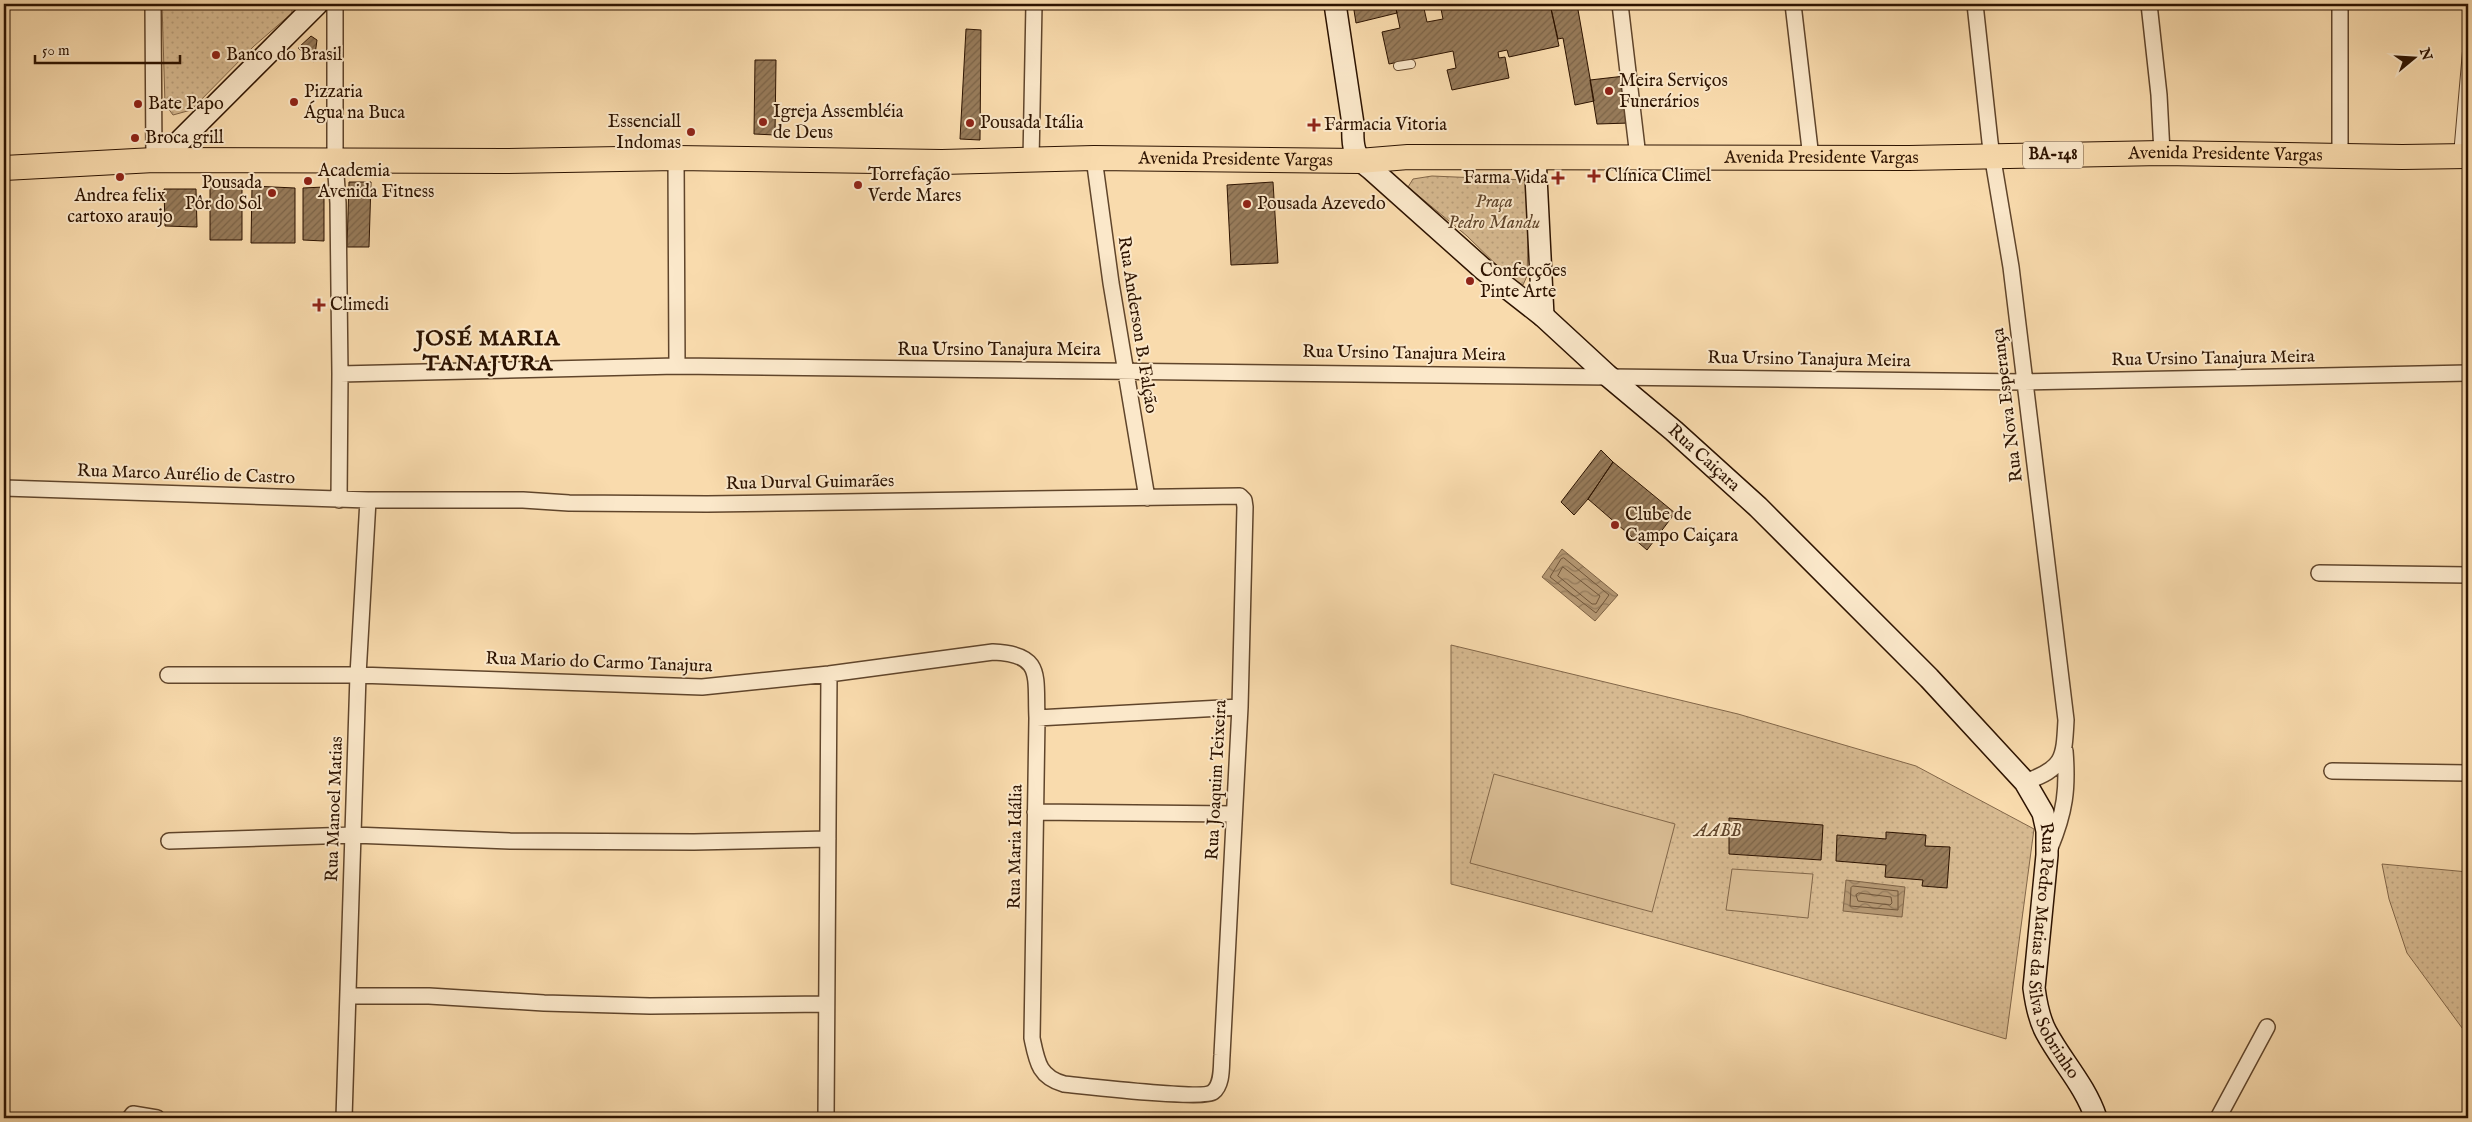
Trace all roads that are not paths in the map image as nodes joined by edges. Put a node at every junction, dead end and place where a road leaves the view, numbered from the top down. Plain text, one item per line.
1 (153, 4) edge
2 (317, 4) edge
3 (335, 4) edge
4 (1034, 4) edge
5 (1335, 4) edge
6 (1620, 4) edge
7 (1794, 4) edge
8 (1975, 4) edge
9 (2149, 4) edge
10 (2340, 4) edge
11 (2468, 40) edge
12 (1411, 64) dead end
13 (1398, 66) dead end
14 (2162, 153) junction
15 (1993, 156) junction
16 (2340, 156) junction
17 (2463, 156) edge
18 (1535, 157) junction
19 (1638, 157) junction
20 (676, 158) junction
21 (1094, 158) junction
22 (1812, 158) junction
23 (158, 160) junction
24 (335, 160) junction
25 (1031, 160) junction
26 (1359, 161) junction
27 (4, 168) edge
28 (1542, 316) junction
29 (676, 366) junction
30 (1125, 370) junction
31 (2468, 373) edge
32 (340, 374) junction
33 (1607, 375) junction
34 (2024, 382) junction
35 (4, 488) edge
36 (339, 492) junction
37 (1147, 498) junction
38 (368, 500) junction
39 (1245, 507) joint
40 (2319, 573) dead end
41 (2468, 575) edge
42 (1026, 658) joint
43 (829, 674) junction
44 (168, 675) dead end
45 (358, 675) junction
46 (1240, 707) junction
47 (1036, 718) junction
48 (2065, 744) junction
49 (2332, 771) dead end
50 (2468, 773) edge
51 (2025, 782) junction
52 (1035, 812) junction
53 (1234, 814) junction
54 (353, 835) junction
55 (828, 839) junction
56 (169, 841) dead end
57 (2047, 854) junction
58 (349, 996) junction
59 (826, 1004) junction
60 (2267, 1027) dead end
61 (1222, 1055) joint
62 (131, 1116) edge
63 (157, 1118) edge
64 (344, 1118) edge
65 (826, 1118) edge
66 (2096, 1118) edge
67 (2218, 1118) edge

1 - 23 street
2 - 23 street
3 - 24 street
4 - 25 street
5 - 26 street
6 - 19 street
7 - 22 street
8 - 15 street, Rua Nova Esperança
9 - 14 street
10 - 16 street
11 - 17 lane
12 - 13 lane
14 - 15 main road, Avenida Presidente Vargas / BA-148
14 - 16 main road, Avenida Presidente Vargas / BA-148
15 - 22 main road, Avenida Presidente Vargas / BA-148
15 - 34 street, Rua Nova Esperança
16 - 17 main road, Avenida Presidente Vargas / BA-148
18 - 19 main road, Avenida Presidente Vargas / BA-148
18 - 26 main road, Avenida Presidente Vargas / BA-148
18 - 28 street
19 - 22 main road, Avenida Presidente Vargas / BA-148
20 - 24 main road, Avenida Presidente Vargas / BA-148
20 - 25 main road, Avenida Presidente Vargas / BA-148
20 - 29 street
21 - 25 main road, Avenida Presidente Vargas / BA-148
21 - 26 main road, Avenida Presidente Vargas / BA-148
21 - 30 street, Rua Anderson B. Falção
23 - 24 main road, Avenida Presidente Vargas / BA-148
23 - 27 main road, Avenida Presidente Vargas / BA-148
24 - 32 street
26 - 28 street, Rua Caiçara
28 - 33 street, Rua Caiçara
29 - 30 street, Rua Ursino Tanajura Meira
29 - 32 street, Rua Ursino Tanajura Meira
30 - 33 street, Rua Ursino Tanajura Meira
30 - 37 street, Rua Anderson B. Falção
31 - 34 street, Rua Ursino Tanajura Meira
32 - 36 street
33 - 34 street, Rua Ursino Tanajura Meira
33 - 51 street, Rua Caiçara
34 - 48 street, Rua Nova Esperança
35 - 36 street, Rua Marco Aurélio de Castro
36 - 38 street, Rua Marco Aurélio de Castro
37 - 38 street, Rua Durval Guimarães
37 - 39 street, Rua Durval Guimarães
38 - 45 street, Rua Manoel Matias
39 - 46 street, Rua Joaquim Teixeira
40 - 41 street
42 - 43 street, Rua Mario do Carmo Tanajura
42 - 47 street, Rua Maria Idália
43 - 45 street, Rua Mario do Carmo Tanajura
43 - 55 street
44 - 45 street, Rua Mario do Carmo Tanajura
45 - 54 street, Rua Manoel Matias
46 - 47 street
46 - 53 street, Rua Joaquim Teixeira
47 - 52 street, Rua Maria Idália
48 - 51 street, Rua Nova Esperança
48 - 57 street
49 - 50 street
51 - 57 street, Rua Pedro Matias da Silva Sobrinho
52 - 53 street
52 - 61 street, Rua Maria Idália
53 - 61 street, Rua Joaquim Teixeira
54 - 55 street
54 - 56 street
54 - 58 street, Rua Manoel Matias
55 - 59 street
57 - 66 street, Rua Pedro Matias da Silva Sobrinho
58 - 59 street
58 - 64 street, Rua Manoel Matias
59 - 65 street
60 - 67 street
62 - 63 street

